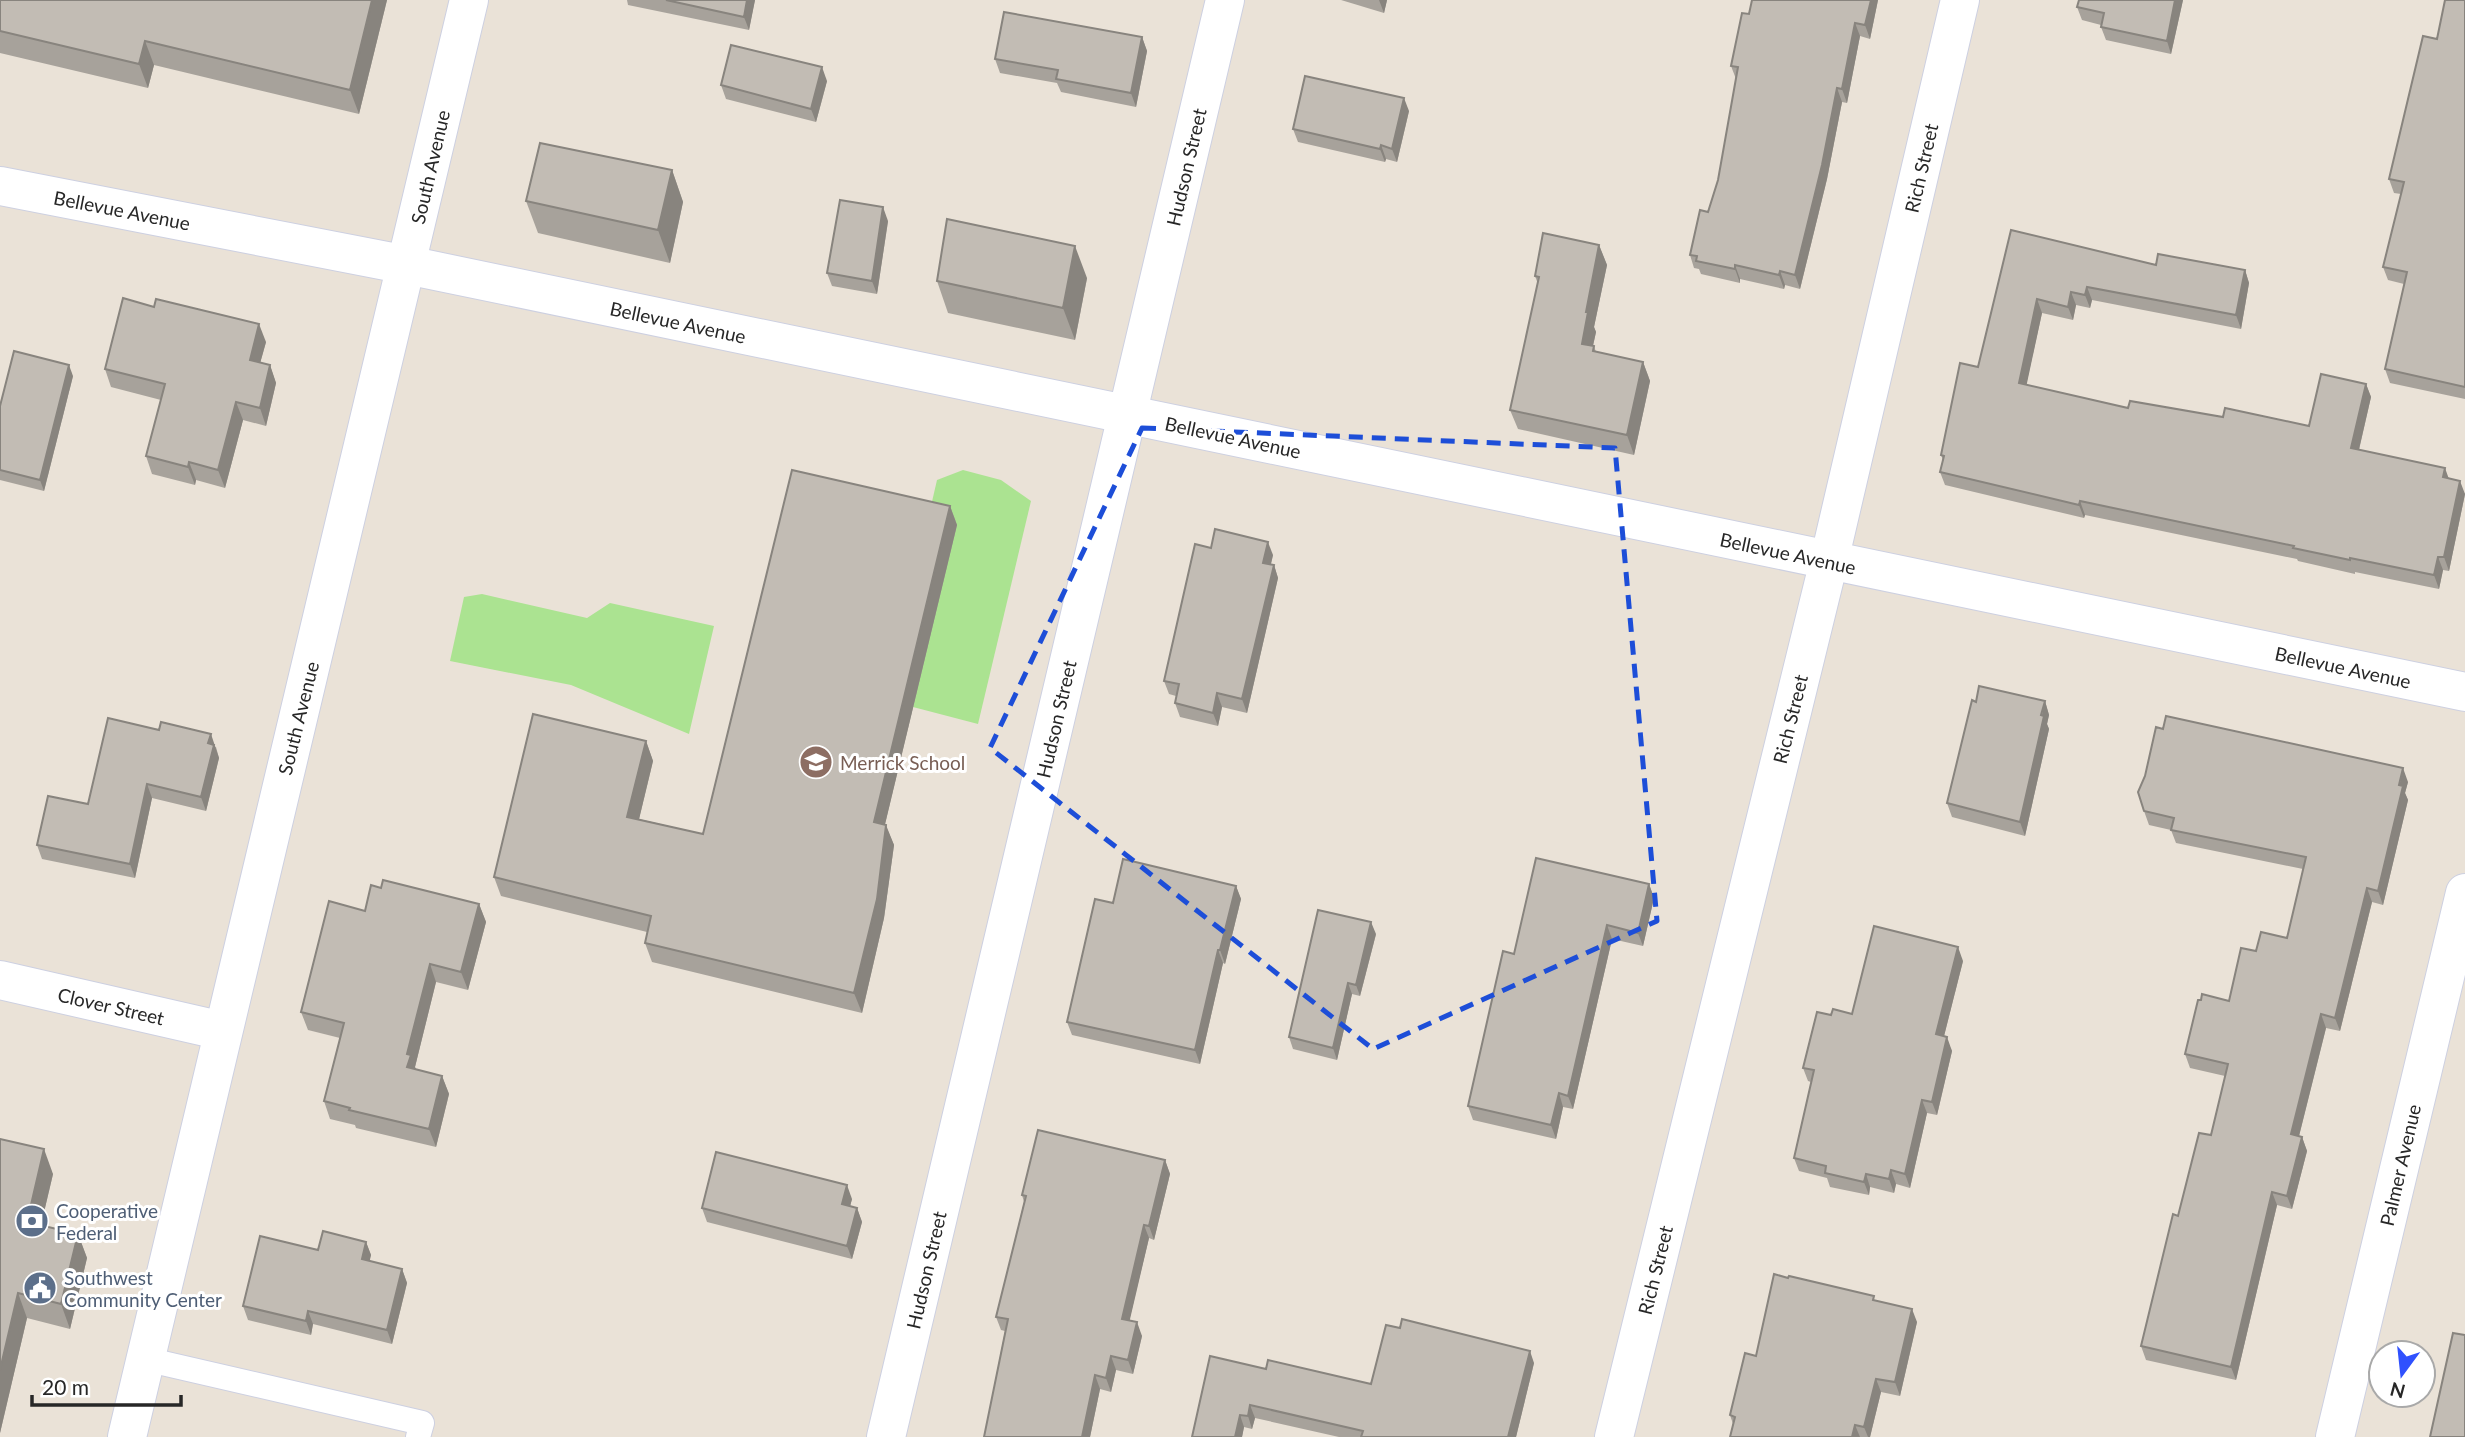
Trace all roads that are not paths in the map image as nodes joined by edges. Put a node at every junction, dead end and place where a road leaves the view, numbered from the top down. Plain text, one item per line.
1 (469, 0) edge
2 (1225, 0) edge
3 (1960, 0) edge
4 (0, 186) edge
5 (407, 265) junction
6 (1128, 415) junction
7 (1829, 561) junction
8 (2465, 692) edge
9 (2465, 893) edge
10 (0, 980) edge
11 (223, 1031) junction
12 (145, 1359) junction
13 (127, 1437) edge
14 (418, 1437) edge
15 (886, 1437) edge
16 (1614, 1437) edge
17 (2335, 1437) edge

1 - 5 street, South Avenue
2 - 6 street, Hudson Street
3 - 7 street, Rich Street
4 - 5 street, Bellevue Avenue
5 - 6 street, Bellevue Avenue
5 - 11 street, South Avenue
6 - 7 street, Bellevue Avenue
6 - 15 street, Hudson Street
7 - 8 street, Bellevue Avenue
7 - 16 street, Rich Street
9 - 17 street, Palmer Avenue
10 - 11 street, Clover Street
11 - 12 street, South Avenue
12 - 13 street, South Avenue
12 - 14 lane

